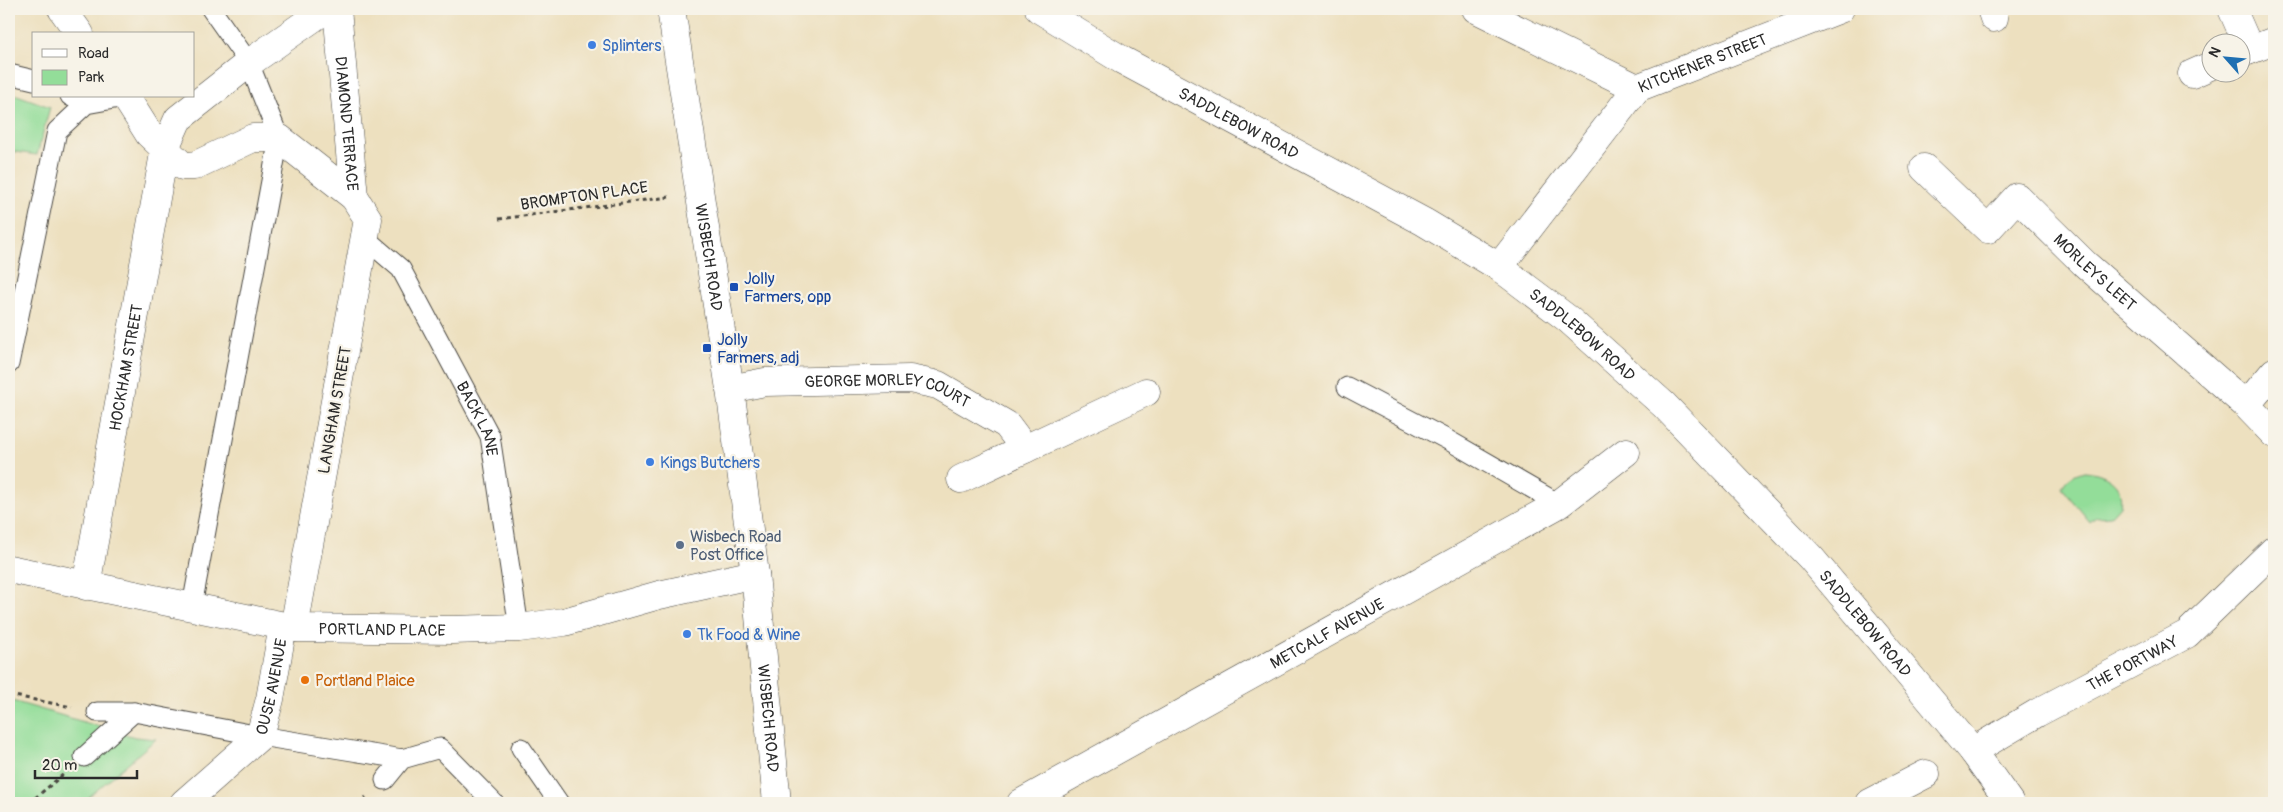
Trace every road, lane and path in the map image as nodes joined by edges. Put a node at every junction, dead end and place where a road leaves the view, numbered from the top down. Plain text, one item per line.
1 (62, 9) edge
2 (211, 9) edge
3 (326, 9) edge
4 (337, 9) edge
5 (671, 9) edge
6 (1039, 9) edge
7 (1476, 9) edge
8 (1840, 9) edge
9 (2232, 9) edge
10 (79, 32) edge
11 (2255, 48) edge
12 (249, 63) junction
13 (9, 74) edge
14 (32, 80) edge
15 (1637, 88) junction
16 (109, 98) edge
17 (126, 98) edge
18 (78, 100) edge
19 (279, 138) junction
20 (164, 148) junction
21 (1924, 168) dead end
22 (672, 196) dead end
23 (354, 197) junction
24 (500, 219) dead end
25 (366, 239) junction
26 (1499, 267) junction
27 (9, 364) edge
28 (2274, 372) edge
29 (1347, 386) dead end
30 (730, 390) junction
31 (1146, 392) dead end
32 (2246, 405) junction
33 (2274, 434) edge
34 (1025, 449) junction
35 (1626, 452) dead end
36 (961, 479) dead end
37 (1559, 504) junction
38 (2274, 550) edge
39 (9, 569) edge
40 (755, 574) junction
41 (86, 586) junction
42 (192, 606) junction
43 (289, 627) junction
44 (518, 628) junction
45 (9, 695) edge
46 (97, 712) joint
47 (134, 712) junction
48 (260, 736) junction
49 (521, 748) dead end
50 (1973, 751) junction
51 (84, 758) joint
52 (402, 759) junction
53 (1926, 774) dead end
54 (385, 780) dead end
55 (29, 803) edge
56 (184, 803) edge
57 (494, 803) edge
58 (559, 803) edge
59 (777, 803) edge
60 (1021, 803) edge
61 (1870, 803) edge
62 (2010, 803) edge

1 - 10 street
2 - 12 lane
3 - 12 street, HOCKHAM STREET
4 - 23 street, DIAMOND TERRACE
5 - 30 street, WISBECH ROAD
6 - 26 street, SADDLEBOW ROAD
7 - 15 street
8 - 15 street, KITCHENER STREET
9 - 11 street
12 - 19 lane
12 - 20 street, HOCKHAM STREET
13 - 14 lane
15 - 26 street, KITCHENER STREET
16 - 18 lane
17 - 20 street
18 - 27 lane
19 - 20 street
19 - 23 street, DIAMOND TERRACE
19 - 42 lane
20 - 41 street, HOCKHAM STREET
21 - 32 street, MORLEYS LEET
22 - 24 path, BROMPTON PLACE
23 - 25 street, LANGHAM STREET
25 - 43 street, LANGHAM STREET
25 - 44 lane, BACK LANE
26 - 50 street, SADDLEBOW ROAD
28 - 32 street
29 - 37 lane
30 - 34 street, GEORGE MORLEY COURT
30 - 40 street, WISBECH ROAD
31 - 34 street
32 - 33 street, MORLEYS LEET
34 - 36 street
35 - 37 street, METCALF AVENUE
37 - 60 street, METCALF AVENUE
38 - 50 street, THE PORTWAY
39 - 41 street, PORTLAND PLACE
40 - 44 street, PORTLAND PLACE
40 - 59 street, WISBECH ROAD
41 - 42 street, PORTLAND PLACE
42 - 43 street, PORTLAND PLACE
43 - 44 street, PORTLAND PLACE
43 - 48 street, OUSE AVENUE
45 - 46 path
46 - 47 lane
47 - 48 lane
47 - 51 lane
48 - 52 lane
48 - 56 street, OUSE AVENUE
49 - 58 lane
50 - 62 street, SADDLEBOW ROAD
51 - 55 path
52 - 54 lane
52 - 57 lane
53 - 61 street

